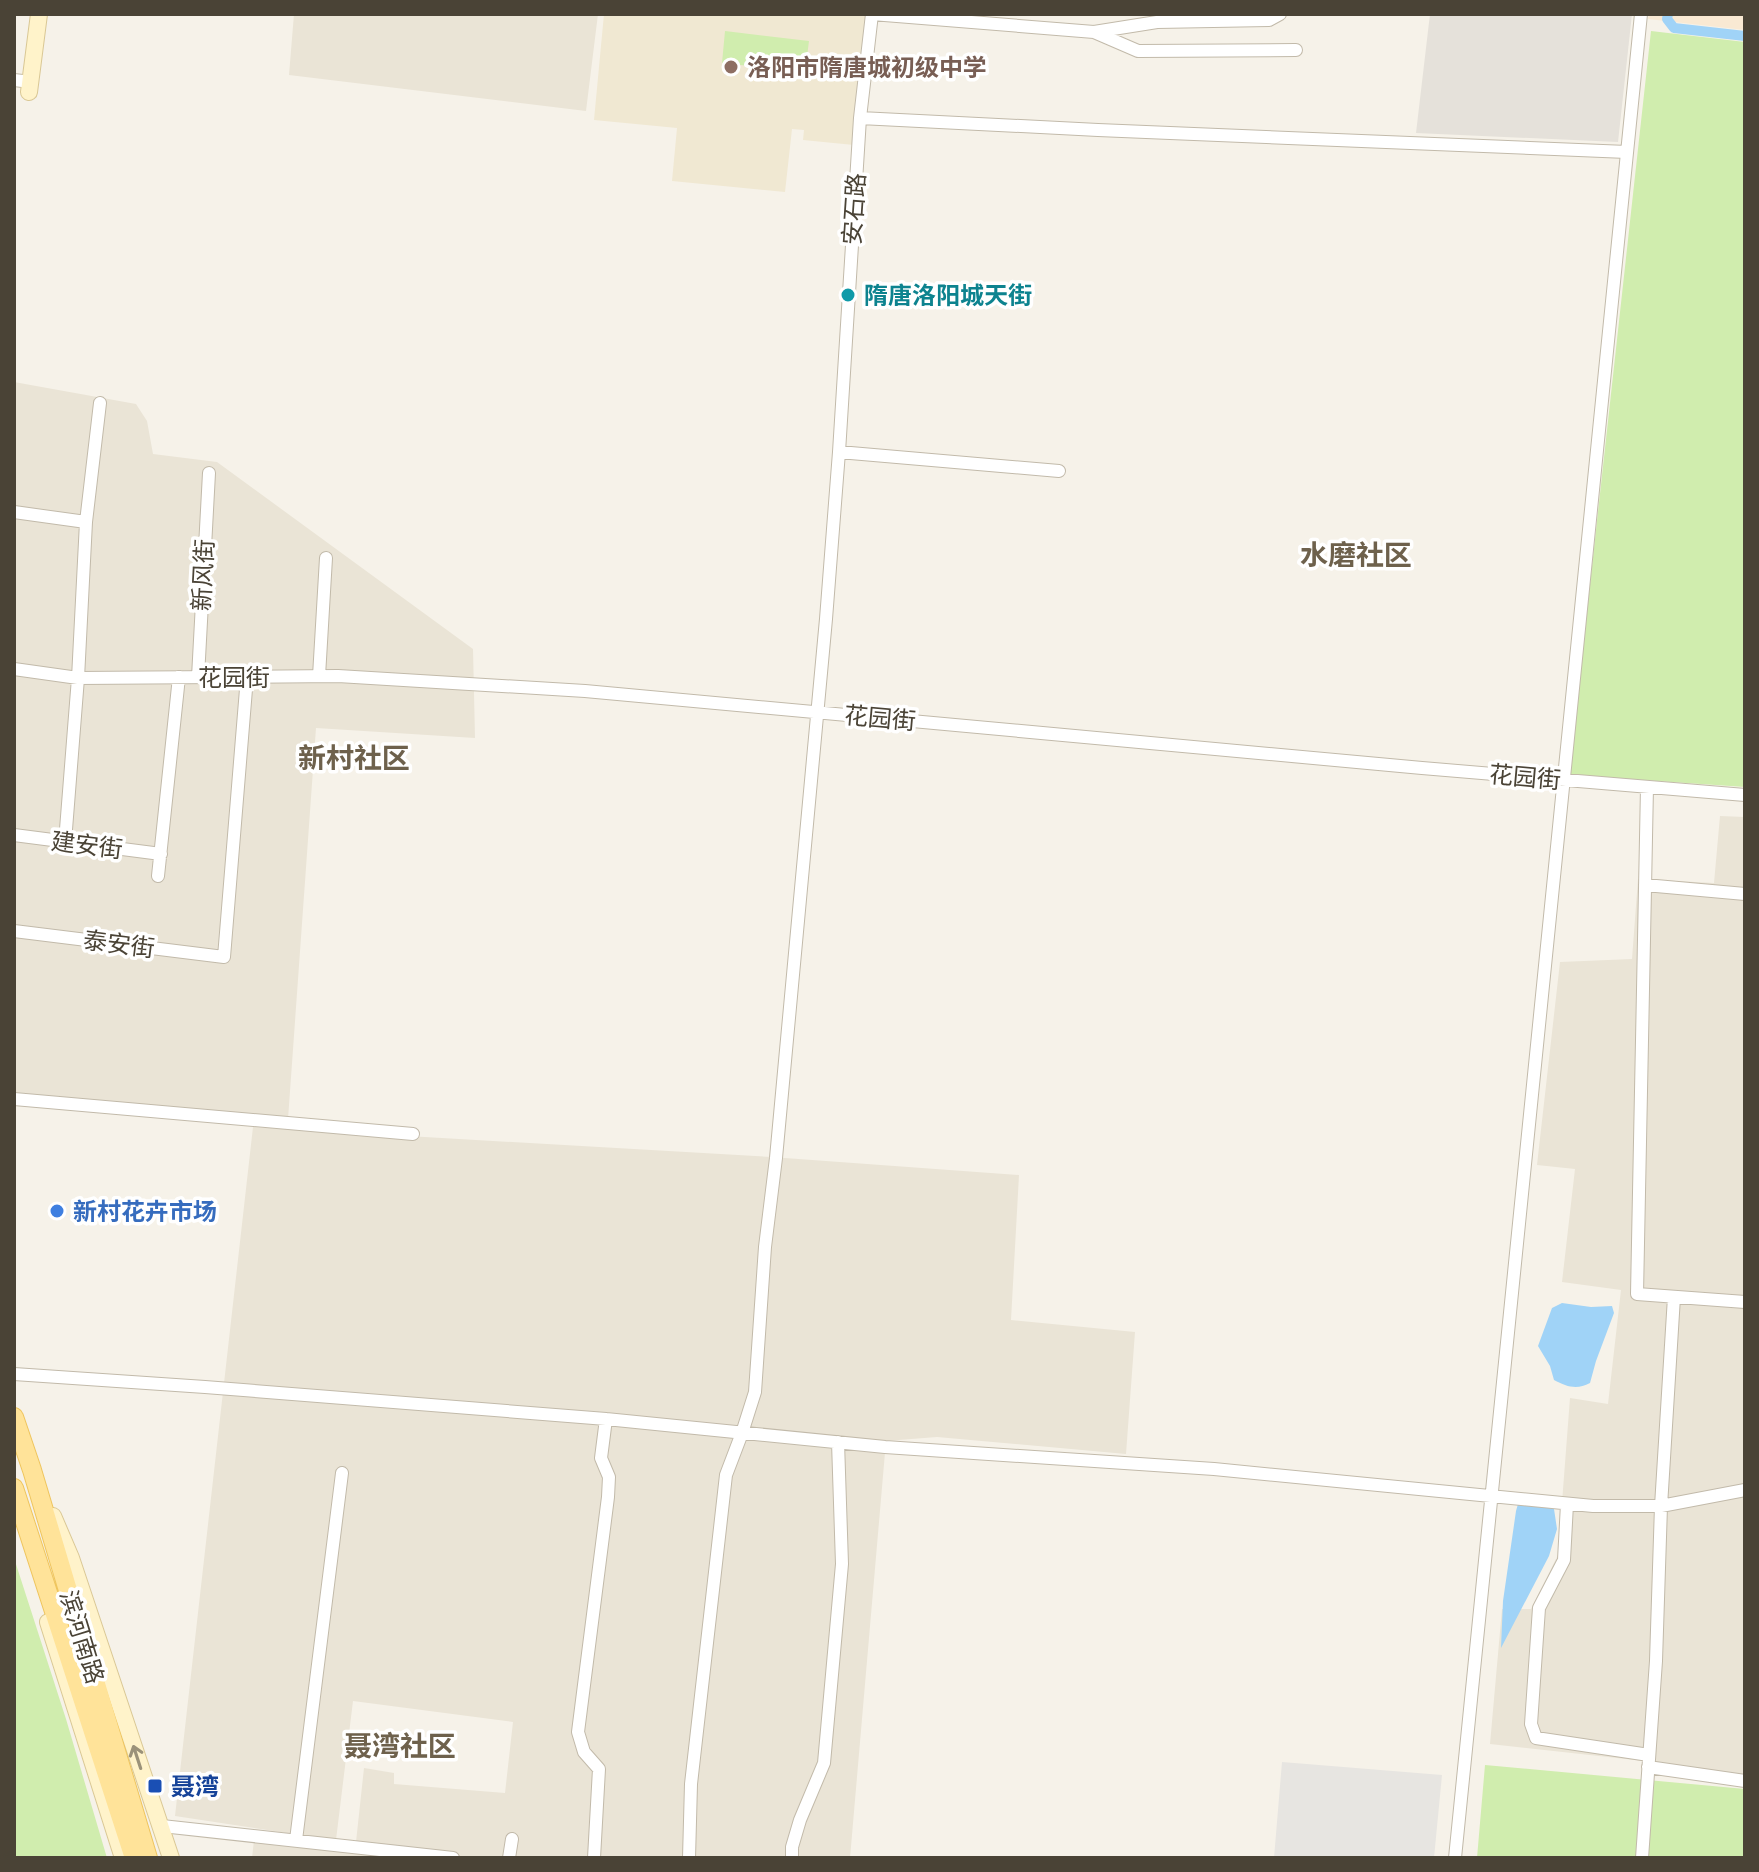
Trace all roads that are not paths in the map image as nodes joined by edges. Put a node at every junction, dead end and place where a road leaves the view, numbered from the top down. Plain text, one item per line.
1 (32, 14) edge
2 (39, 14) edge
3 (872, 14) edge
4 (1280, 14) edge
5 (1641, 14) edge
6 (1094, 32) junction
7 (1296, 50) dead end
8 (22, 86) edge
9 (860, 118) junction
10 (1627, 152) junction
11 (100, 403) dead end
12 (839, 452) junction
13 (1059, 471) dead end
14 (209, 473) dead end
15 (14, 512) edge
16 (86, 522) junction
17 (326, 558) dead end
18 (14, 669) edge
19 (319, 676) junction
20 (179, 677) junction
21 (198, 677) junction
22 (247, 677) junction
23 (78, 678) junction
24 (816, 712) junction
25 (1564, 780) junction
26 (1647, 787) junction
27 (1745, 795) edge
28 (14, 835) edge
29 (65, 842) junction
30 (161, 854) junction
31 (158, 876) dead end
32 (1645, 885) junction
33 (1745, 894) edge
34 (14, 931) edge
35 (14, 1099) edge
36 (413, 1134) dead end
37 (1674, 1297) junction
38 (1745, 1302) edge
39 (14, 1374) edge
40 (14, 1417) edge
41 (606, 1419) junction
42 (742, 1433) junction
43 (838, 1442) junction
44 (32, 1470) junction
45 (342, 1473) dead end
46 (14, 1490) edge
47 (1745, 1490) edge
48 (1491, 1497) junction
49 (1567, 1504) junction
50 (1661, 1506) junction
51 (1649, 1761) junction
52 (1745, 1781) edge
53 (162, 1826) junction
54 (512, 1839) dead end
55 (296, 1840) junction
56 (348, 1852) edge
57 (123, 1858) edge
58 (134, 1858) edge
59 (148, 1858) edge
60 (171, 1858) edge
61 (453, 1858) edge
62 (509, 1858) edge
63 (594, 1858) edge
64 (689, 1858) edge
65 (792, 1858) edge
66 (1455, 1858) edge
67 (1642, 1858) edge

1 - 8 main road
2 - 8 main road
3 - 6 street
3 - 9 street, 安石路
4 - 6 street
5 - 10 street
6 - 7 street
9 - 10 street
9 - 12 street, 安石路
10 - 25 street
11 - 16 street
12 - 13 street
12 - 24 street, 安石路
14 - 21 street, 新风街
15 - 16 street
16 - 23 street
17 - 19 street
18 - 23 street, 花园街
19 - 22 street, 花园街
19 - 24 street, 花园街
20 - 21 street, 花园街
20 - 23 street, 花园街
20 - 30 street
21 - 22 street, 花园街
22 - 34 street, 泰安街
23 - 29 street
24 - 25 street, 花园街
24 - 42 street, 安石路
25 - 26 street, 花园街
25 - 48 street
26 - 27 street, 花园街
26 - 32 street
28 - 29 street, 建安街
29 - 30 street, 建安街
30 - 31 street
32 - 33 street
32 - 37 street
35 - 36 street
37 - 38 street
37 - 50 street
39 - 41 street
40 - 44 main road, 滨河南路
41 - 42 street
41 - 63 street
42 - 43 street
42 - 64 street, 安石路
43 - 48 street
43 - 65 street
53 -> 44 main road
44 - 59 main road, 滨河南路
45 - 55 street
46 - 57 main road
46 - 58 main road, 滨河南路
47 - 50 street
48 - 49 street
48 - 66 street
49 - 50 street
49 - 51 street
50 - 51 street
51 - 52 street
51 - 67 street
53 - 55 street
53 - 60 main road
54 - 62 street
55 - 56 street
56 - 61 street

